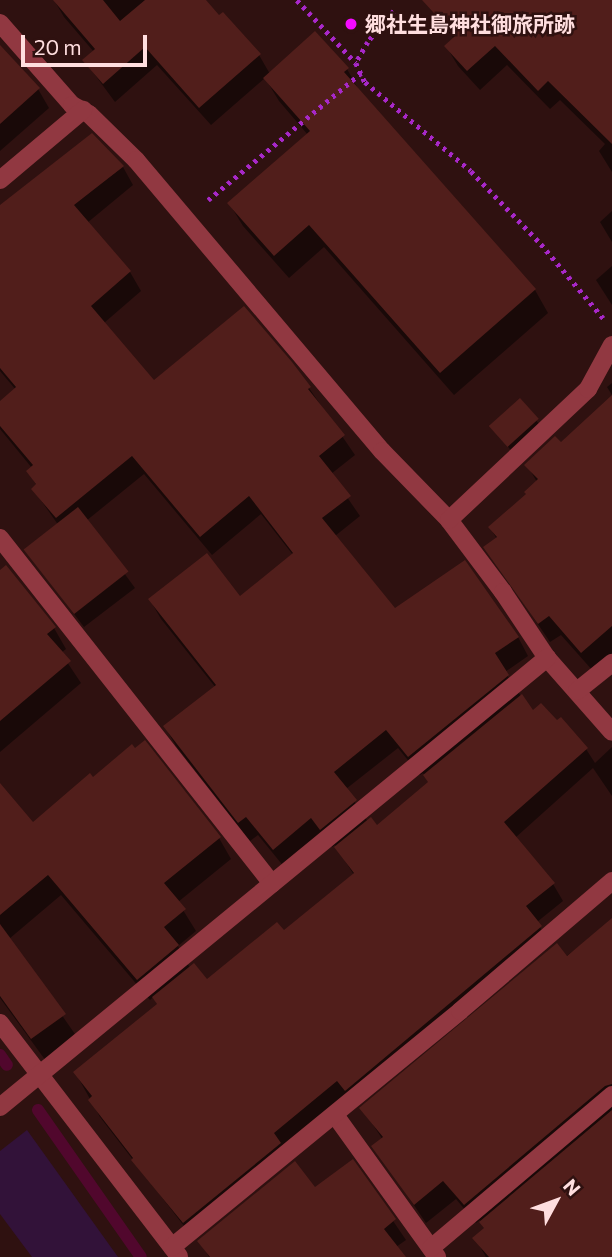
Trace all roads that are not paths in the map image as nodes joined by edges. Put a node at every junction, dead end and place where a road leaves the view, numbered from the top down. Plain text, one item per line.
1 (0, 23) edge
2 (83, 110) junction
3 (0, 180) edge
4 (612, 345) edge
5 (449, 520) junction
6 (0, 538) edge
7 (547, 658) junction
8 (612, 663) edge
9 (577, 691) junction
10 (612, 732) edge
11 (612, 881) edge
12 (272, 884) junction
13 (0, 1023) edge
14 (41, 1073) junction
15 (612, 1095) edge
16 (0, 1107) edge
17 (335, 1115) junction
18 (176, 1252) edge
19 (434, 1252) edge

1 - 2 street
2 - 3 street
2 - 5 street
4 - 5 street
5 - 7 street
6 - 12 street
7 - 9 street
7 - 12 street
8 - 9 street
9 - 10 street
11 - 17 street
12 - 14 street
13 - 14 street
14 - 16 street
14 - 18 street
15 - 19 street
17 - 18 street
17 - 19 street

